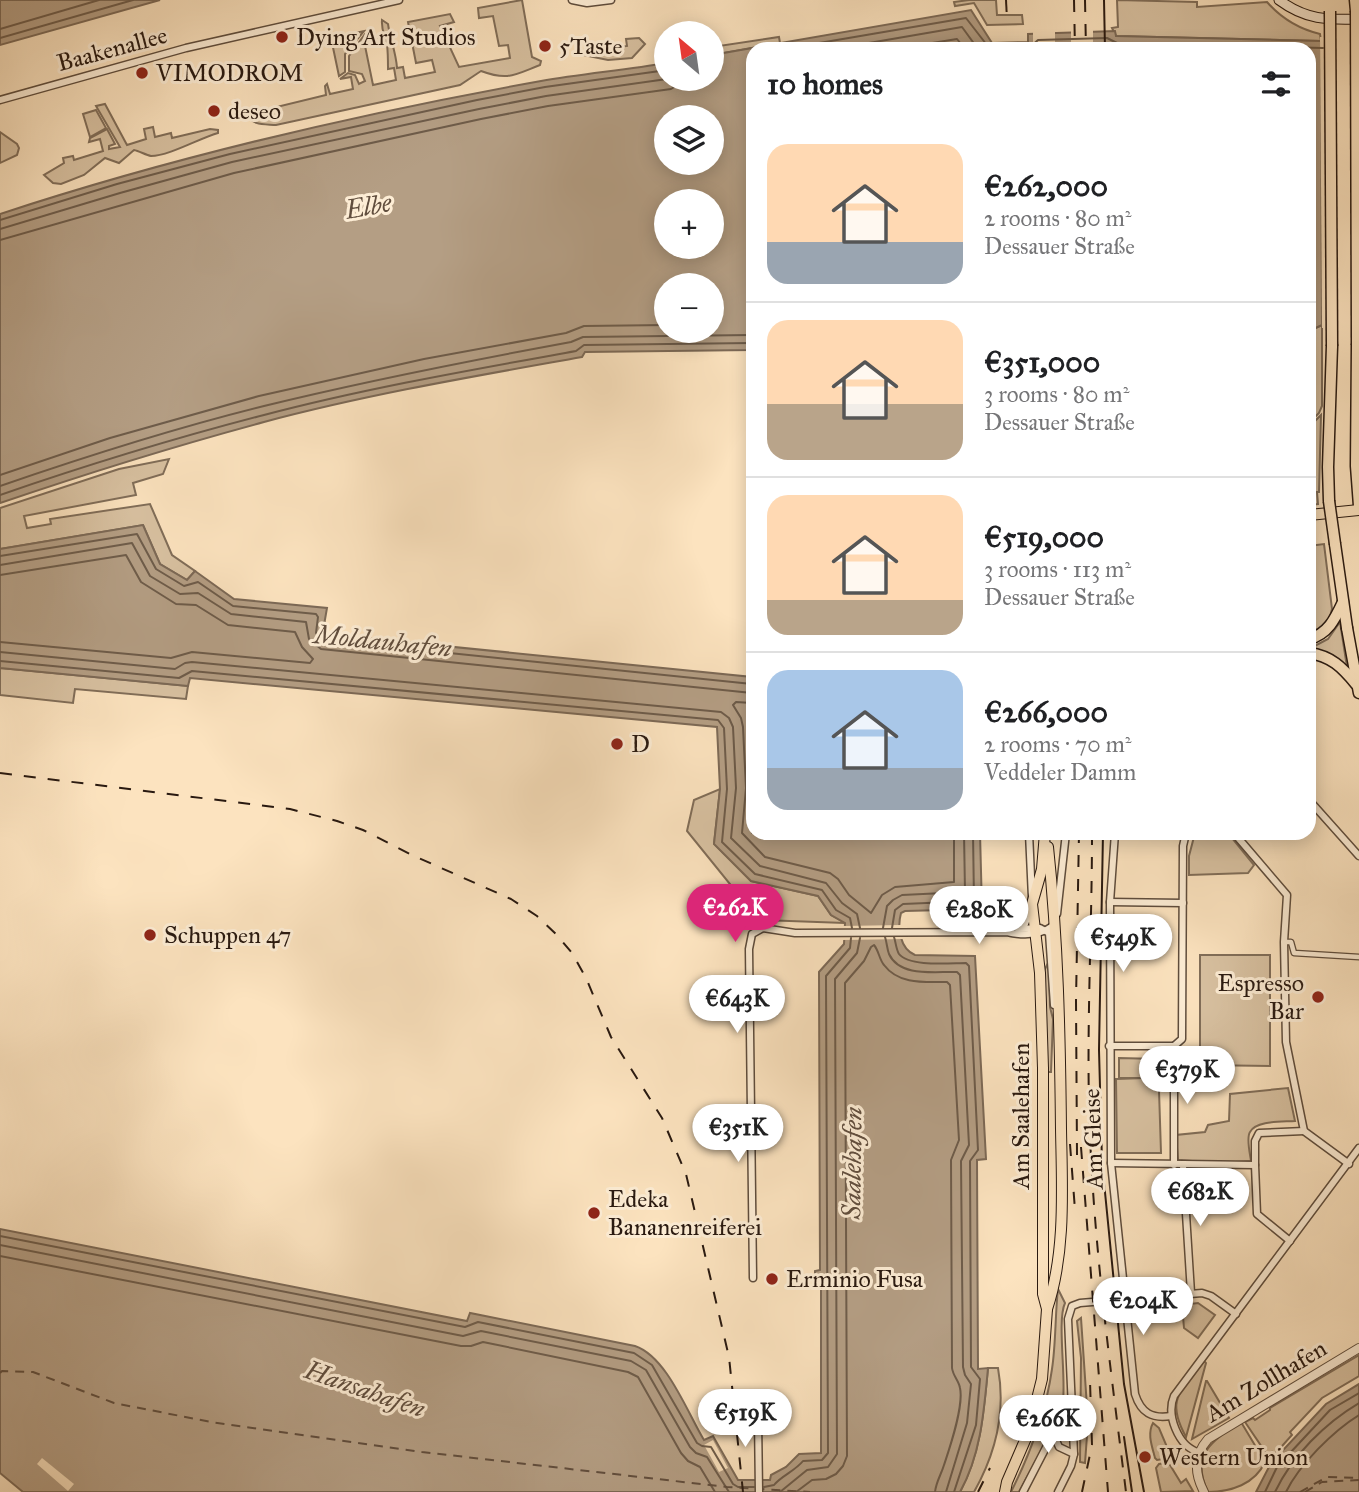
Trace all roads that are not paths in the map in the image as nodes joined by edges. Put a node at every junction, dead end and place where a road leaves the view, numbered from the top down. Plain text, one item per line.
1 (400, 0) edge
2 (572, 0) edge
3 (611, 0) edge
4 (1279, 0) edge
5 (1330, 6) edge
6 (1357, 10) edge
7 (0, 100) edge
8 (1359, 505) edge
9 (1316, 515) edge
10 (1343, 602) junction
11 (1316, 636) edge
12 (1316, 655) edge
13 (1358, 690) edge
14 (1316, 808) edge
15 (1029, 840) edge
16 (1045, 840) edge
17 (1047, 840) edge
18 (1065, 840) edge
19 (1114, 840) edge
20 (1184, 840) edge
21 (1240, 840) edge
22 (1359, 856) edge
23 (1110, 902) junction
24 (1183, 903) junction
25 (1032, 904) junction
26 (1056, 922) junction
27 (1018, 929) junction
28 (1039, 930) junction
29 (1007, 932) junction
30 (1284, 942) junction
31 (1359, 957) edge
32 (1061, 1044) junction
33 (1109, 1045) junction
34 (1174, 1046) junction
35 (1304, 1131) junction
36 (1359, 1149) edge
37 (1111, 1163) junction
38 (1349, 1164) junction
39 (1174, 1165) junction
40 (1255, 1165) junction
41 (1183, 1166) junction
42 (1290, 1241) junction
43 (753, 1278) dead end
44 (1191, 1293) junction
45 (1125, 1298) junction
46 (1047, 1309) junction
47 (1236, 1314) junction
48 (1359, 1348) edge
49 (1070, 1401) junction
50 (1171, 1416) junction
51 (758, 1419) dead end
52 (1054, 1434) junction
53 (1198, 1452) junction
54 (1074, 1454) junction
55 (1006, 1487) edge
56 (759, 1492) edge
57 (997, 1492) edge
58 (1023, 1492) edge
59 (1058, 1492) edge
60 (1204, 1492) edge

1 - 7 street, Baakenallee
2 - 3 street
4 - 6 main road
5 - 10 highway, bridge
6 - 8 highway, bridge
8 - 9 main road
10 - 11 highway
10 - 13 highway
12 - 13 highway
14 - 22 street
15 - 25 street
16 - 25 main road
17 - 26 main road, Am Saalehafen
18 - 26 street
19 - 23 street, Am Gleise
20 - 24 street
21 - 30 street
23 - 24 street
23 - 33 street, Am Gleise
24 - 34 street
25 - 27 street
25 - 28 main road
26 - 28 street
26 - 32 main road, Am Saalehafen
27 - 28 street
27 - 29 street
28 - 29 street
28 - 32 street, Am Saalehafen
28 - 46 main road, Am Saalehafen
29 - 43 street
30 - 31 street
30 - 35 street
32 - 46 main road, Am Saalehafen
33 - 34 street
33 - 37 street, Am Gleise
34 - 39 street
35 - 38 street
35 - 40 street
36 - 38 street
37 - 39 street
37 - 45 street, Am Gleise
38 - 42 street
39 - 41 street
40 - 41 street
40 - 42 street
41 - 44 street
42 - 47 street
44 - 45 street
44 - 47 street
45 - 49 street
45 - 50 street, Am Gleise
46 - 55 main road, Am Saalehafen
47 - 50 street
48 - 53 street, Am Zollhafen
49 - 52 street
49 - 54 street
50 - 53 street
51 - 56 street
52 - 54 street
52 - 58 street
53 - 60 street
54 - 59 street
55 - 57 main road, Am Saalehafen

